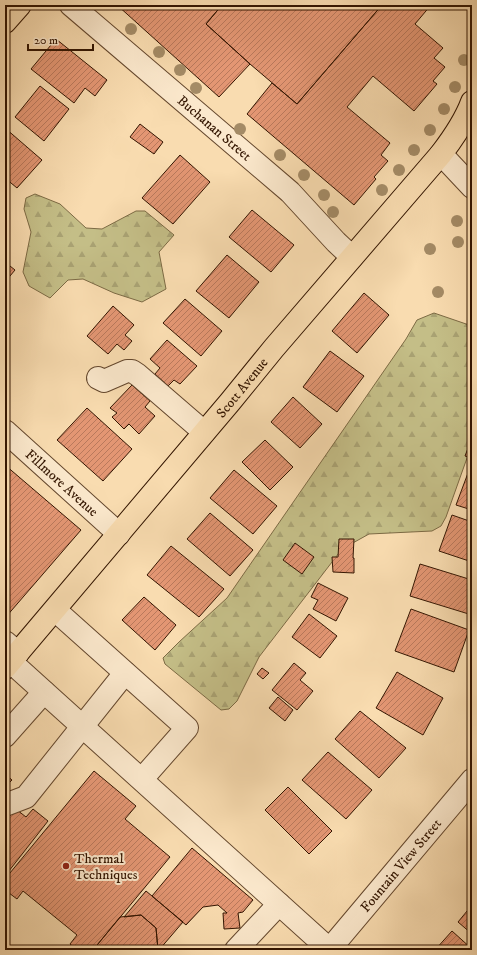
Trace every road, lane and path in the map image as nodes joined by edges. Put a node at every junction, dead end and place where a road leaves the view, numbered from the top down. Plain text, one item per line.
1 (20, 5) edge
2 (71, 5) edge
3 (5, 22) edge
4 (472, 102) edge
5 (441, 154) junction
6 (472, 187) edge
7 (352, 257) junction
8 (98, 378) dead end
9 (5, 431) edge
10 (204, 432) junction
11 (119, 534) junction
12 (55, 610) junction
13 (10, 656) edge
14 (125, 673) junction
15 (44, 692) junction
16 (82, 726) junction
17 (5, 736) edge
18 (142, 780) junction
19 (472, 780) edge
20 (5, 805) edge
21 (279, 904) junction
22 (236, 950) edge
23 (330, 950) edge

1 - 3 main road
2 - 7 street, Buchanan Street
4 - 5 main road, Scott Avenue
5 - 6 street
5 - 7 main road, Scott Avenue
7 - 10 main road, Scott Avenue
8 - 10 street
9 - 11 street, Fillmore Avenue
10 - 11 main road, Scott Avenue
11 - 12 main road, Scott Avenue
12 - 13 main road, Scott Avenue
12 - 14 street
13 - 15 street
14 - 16 street
14 - 18 street
15 - 16 street
15 - 17 street
16 - 18 street
16 - 20 street
18 - 21 street
19 - 23 street, Fountain View Street
21 - 22 street
21 - 23 street

